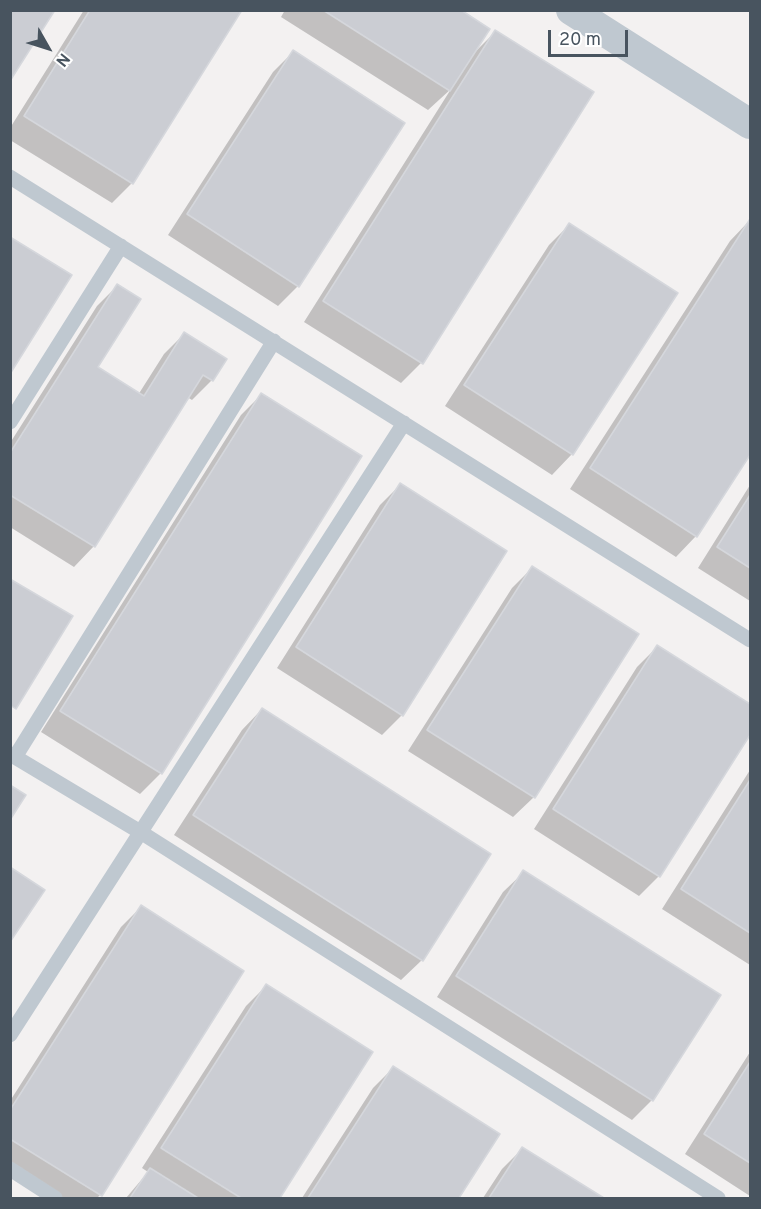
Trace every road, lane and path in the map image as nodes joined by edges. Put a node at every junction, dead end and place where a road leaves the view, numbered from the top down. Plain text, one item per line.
1 (571, 10) edge
2 (750, 124) edge
3 (10, 177) edge
4 (121, 246) junction
5 (274, 341) junction
6 (10, 422) edge
7 (404, 423) junction
8 (750, 640) edge
9 (13, 755) edge
10 (141, 833) junction
11 (10, 1035) edge
12 (10, 1169) edge
13 (55, 1198) edge
14 (718, 1198) edge

1 - 2 street
3 - 4 lane
4 - 5 lane
4 - 6 lane
5 - 7 lane
5 - 9 lane
7 - 8 lane
7 - 10 lane
9 - 10 lane
10 - 11 lane
10 - 14 lane
12 - 13 lane

